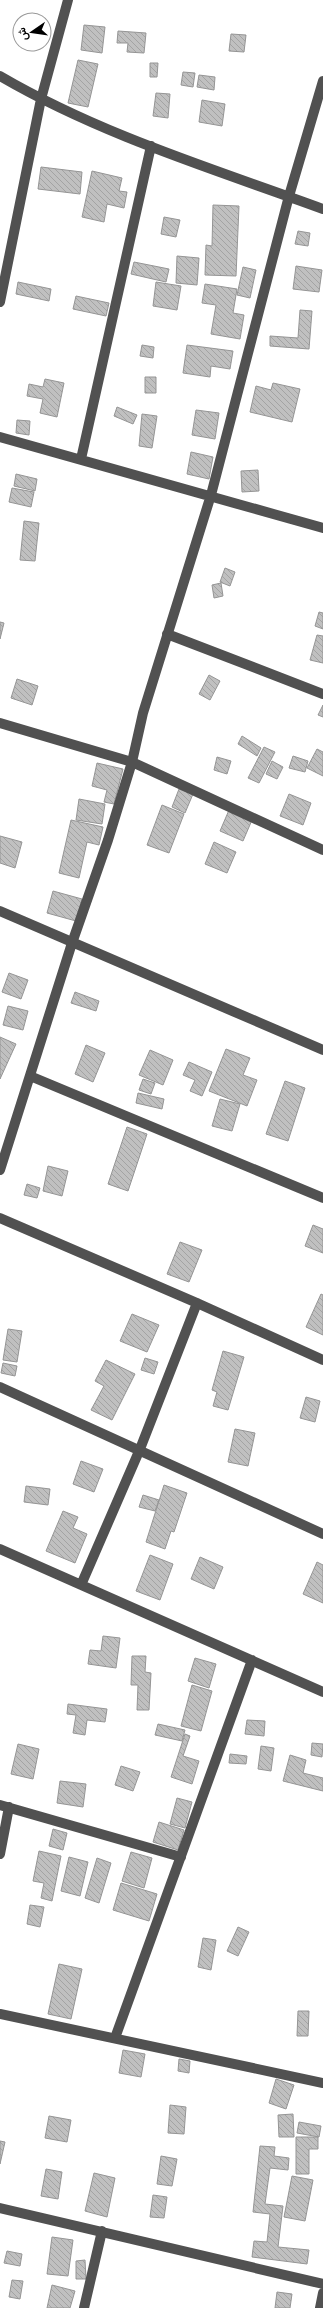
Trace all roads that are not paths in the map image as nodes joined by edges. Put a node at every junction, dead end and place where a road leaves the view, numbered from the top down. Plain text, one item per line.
1 (68, 0) edge
2 (0, 76) edge
3 (323, 81) edge
4 (41, 99) junction
5 (151, 146) junction
6 (289, 196) junction
7 (323, 209) edge
8 (3, 270) edge
9 (0, 302) edge
10 (0, 437) edge
11 (81, 459) junction
12 (211, 495) junction
13 (323, 528) edge
14 (167, 634) junction
15 (323, 694) edge
16 (0, 724) edge
17 (132, 762) junction
18 (323, 850) edge
19 (0, 911) edge
20 (72, 942) junction
21 (323, 1050) edge
22 (30, 1076) junction
23 (0, 1170) edge
24 (323, 1198) edge
25 (0, 1218) edge
26 (197, 1303) junction
27 (323, 1360) edge
28 (0, 1387) edge
29 (140, 1449) junction
30 (323, 1534) edge
31 (0, 1549) edge
32 (81, 1585) junction
33 (252, 1660) junction
34 (323, 1692) edge
35 (4, 1806) edge
36 (0, 1854) edge
37 (181, 1857) junction
38 (0, 2014) edge
39 (115, 2038) junction
40 (323, 2083) edge
41 (0, 2208) edge
42 (102, 2231) junction
43 (323, 2284) edge
44 (323, 2293) edge
45 (84, 2308) edge
46 (320, 2308) edge

1 - 4 street
2 - 4 street
3 - 6 street
4 - 5 street
4 - 8 street
5 - 6 street
5 - 11 street
6 - 7 street
6 - 12 street
8 - 9 street
10 - 11 street
11 - 12 street
12 - 13 street
12 - 14 street
14 - 15 street
14 - 17 street
16 - 17 street
17 - 18 street
17 - 20 street
19 - 20 street
20 - 21 street
20 - 22 street
22 - 23 street
22 - 24 street
25 - 26 street
26 - 27 street
26 - 29 street
28 - 29 street
29 - 30 street
29 - 32 street
31 - 32 street
32 - 33 street
33 - 34 street
33 - 37 street
35 - 36 street
35 - 37 street
37 - 39 street
38 - 39 street
39 - 40 street
41 - 42 street
42 - 43 street
42 - 45 street
44 - 46 street

